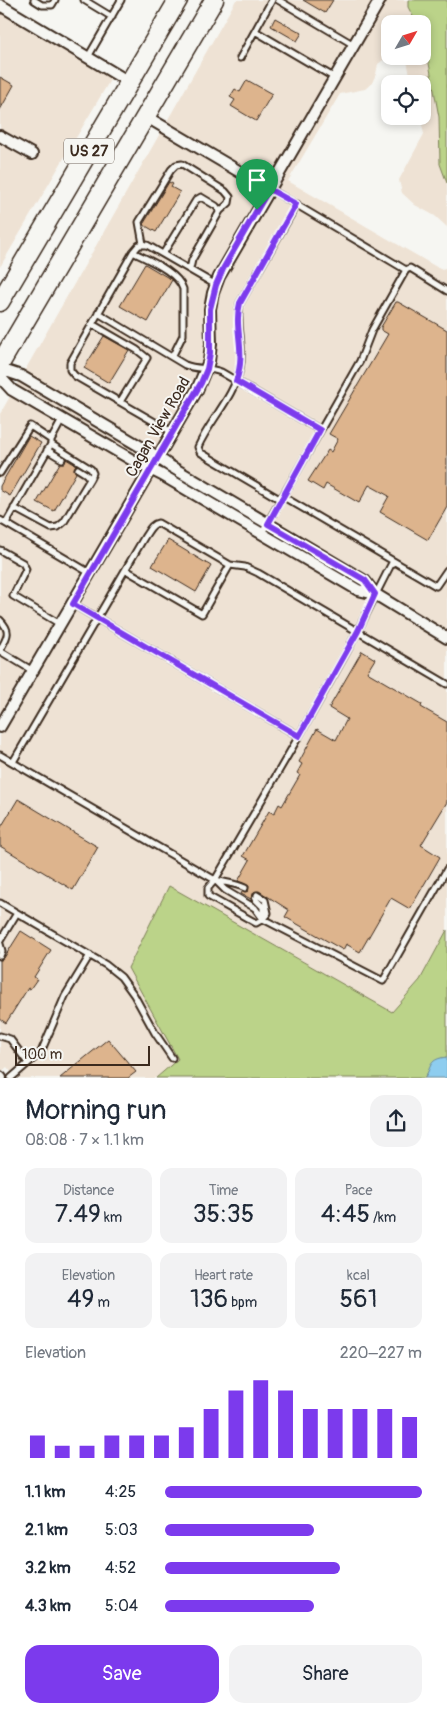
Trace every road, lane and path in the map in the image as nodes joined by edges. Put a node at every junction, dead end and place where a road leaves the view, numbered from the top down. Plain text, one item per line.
1 (34, 0) edge
2 (55, 0) edge
3 (84, 0) edge
4 (122, 0) edge
5 (178, 0) edge
6 (200, 0) edge
7 (214, 0) edge
8 (272, 0) edge
9 (278, 0) edge
10 (380, 0) edge
11 (2, 4) edge
12 (112, 17) junction
13 (255, 31) junction
14 (354, 45) junction
15 (88, 57) junction
16 (240, 58) dead end
17 (335, 78) junction
18 (129, 82) junction
19 (145, 116) junction
20 (0, 136) edge
21 (32, 154) dead end
22 (118, 163) junction
23 (269, 189) junction
24 (296, 204) junction
25 (220, 211) junction
26 (143, 244) junction
27 (133, 252) junction
28 (163, 254) junction
29 (190, 269) junction
30 (406, 270) junction
31 (216, 285) junction
32 (447, 291) edge
33 (0, 302) edge
34 (98, 313) junction
35 (92, 324) junction
36 (172, 357) junction
37 (0, 364) edge
38 (207, 369) junction
39 (0, 370) edge
40 (0, 377) edge
41 (236, 381) junction
42 (120, 402) junction
43 (62, 419) junction
44 (320, 430) junction
45 (173, 432) junction
46 (51, 442) junction
47 (48, 450) junction
48 (158, 458) junction
49 (62, 459) dead end
50 (78, 469) dead end
51 (151, 470) junction
52 (0, 473) edge
53 (90, 480) junction
54 (282, 498) junction
55 (14, 508) junction
56 (0, 520) edge
57 (6, 524) junction
58 (268, 524) junction
59 (262, 533) junction
60 (0, 550) edge
61 (393, 561) junction
62 (230, 565) junction
63 (126, 570) junction
64 (447, 570) edge
65 (90, 574) junction
66 (375, 594) junction
67 (73, 604) junction
68 (97, 618) junction
69 (0, 620) edge
70 (60, 624) junction
71 (358, 631) junction
72 (447, 638) edge
73 (0, 651) edge
74 (33, 671) junction
75 (447, 684) edge
76 (0, 727) edge
77 (299, 736) junction
78 (0, 755) edge
79 (13, 762) junction
80 (447, 869) edge
81 (215, 880) junction
82 (244, 889) dead end
83 (256, 897) dead end
84 (0, 903) edge
85 (17, 913) junction
86 (264, 919) junction
87 (0, 943) edge
88 (90, 955) junction
89 (0, 956) edge
90 (0, 1036) edge
91 (172, 1058) dead end
92 (28, 1063) junction
93 (11, 1078) edge

1 - 2 lane
3 - 12 lane
4 - 12 lane
5 - 18 highway, US 27
6 - 22 highway
7 - 19 highway, US 27
8 - 13 lane
9 - 14 lane
10 - 14 street, Cagan View Road
11 - 15 street
12 - 15 lane
13 - 16 lane
13 - 17 lane
14 - 17 street, Cagan View Road
15 - 18 street
17 - 23 street, Cagan View Road
18 - 33 highway, US 27
19 - 22 highway, US 27
19 - 23 street
20 - 21 street
22 - 37 highway, US 27
23 - 24 lane
23 - 31 street, Cagan View Road
24 - 30 lane
24 - 41 lane
25 - 26 lane
25 - 28 lane
25 - 29 lane
26 - 27 lane
26 - 28 lane
27 - 34 lane
27 - 36 lane
28 - 29 lane
29 - 31 lane
30 - 32 lane
30 - 44 lane
31 - 38 street, Cagan View Road
34 - 35 lane
34 - 36 lane
35 - 42 lane
35 - 42 lane
36 - 38 lane
38 - 41 lane
38 - 45 street, Cagan View Road
39 - 48 street
40 - 43 street
41 - 44 lane
41 - 54 lane
42 - 45 lane
43 - 46 lane
43 - 51 street
44 - 54 lane
45 - 48 street, Cagan View Road
46 - 47 lane
46 - 52 lane
46 - 53 lane
47 - 49 lane
47 - 55 lane
48 - 51 street, Cagan View Road
48 - 58 street
50 - 53 lane
51 - 59 street
51 - 65 street, Cagan View Road
53 - 55 lane
54 - 58 lane
54 - 61 lane
55 - 57 lane
56 - 57 lane
57 - 65 lane
58 - 59 lane
58 - 66 street
59 - 66 street
60 - 70 lane
61 - 64 lane
61 - 66 lane
62 - 63 lane
62 - 63 lane
62 - 71 lane
63 - 68 lane
65 - 67 street, Cagan View Road
66 - 71 lane
66 - 72 street
67 - 68 lane
67 - 70 street, Cagan View Road
68 - 77 lane
68 - 79 lane
69 - 73 lane
70 - 74 street, Cagan View Road
71 - 75 lane
71 - 77 lane
73 - 74 lane
74 - 76 street, Cagan View Road
77 - 81 lane
78 - 79 lane
79 - 81 lane
80 - 86 lane
81 - 82 lane
81 - 86 lane
81 - 86 lane
83 - 86 lane
84 - 85 lane
85 - 87 lane
85 - 88 lane
87 - 89 lane
88 - 91 lane
88 - 92 lane
90 - 92 lane
92 - 93 lane

